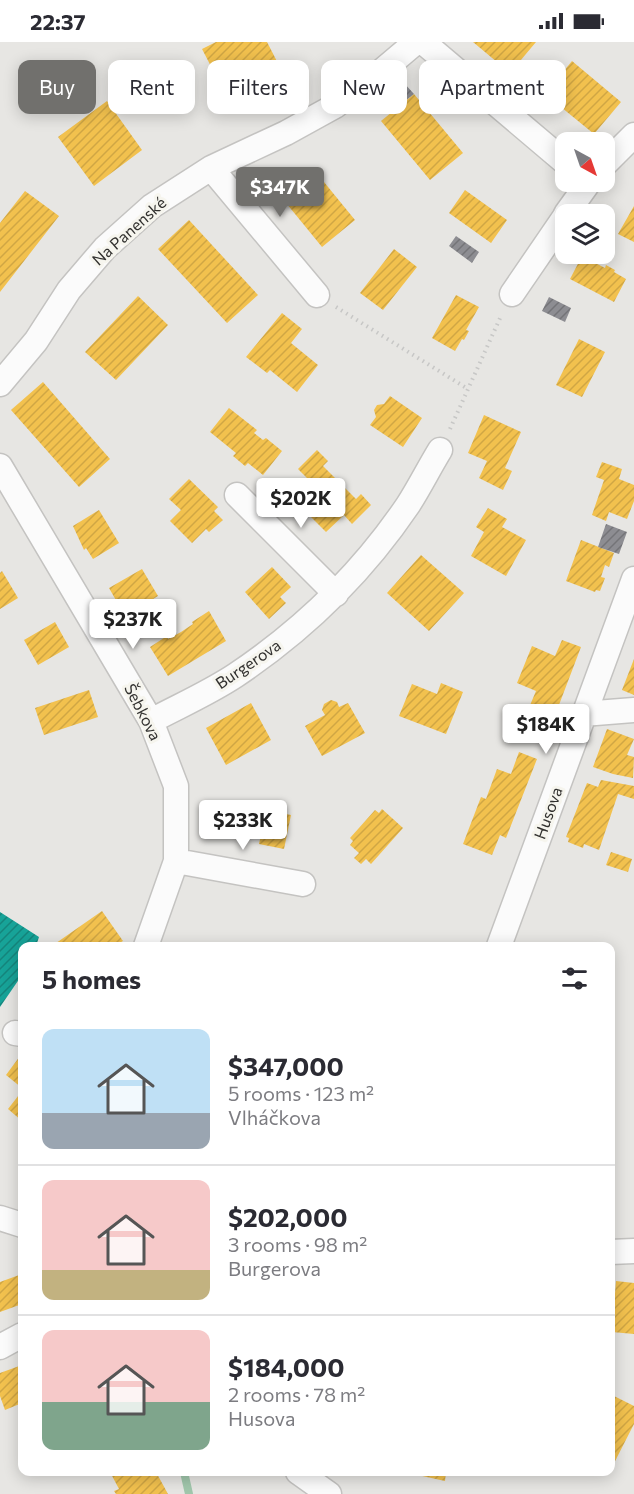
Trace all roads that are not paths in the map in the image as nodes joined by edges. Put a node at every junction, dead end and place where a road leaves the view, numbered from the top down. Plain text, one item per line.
1 (416, 42) edge
2 (423, 42) edge
3 (634, 135) edge
4 (615, 154) edge
5 (555, 155) edge
6 (211, 168) junction
7 (555, 231) edge
8 (512, 294) road end
9 (317, 295) road end
10 (0, 384) edge
11 (440, 450) road end
12 (0, 466) edge
13 (237, 495) dead end
14 (634, 579) edge
15 (336, 594) junction
16 (634, 710) edge
17 (583, 714) junction
18 (151, 721) junction
19 (176, 861) junction
20 (303, 884) dead end
21 (147, 942) edge
22 (500, 942) edge
23 (0, 1218) edge
24 (18, 1224) edge
25 (634, 1251) edge
26 (615, 1252) edge
27 (18, 1337) edge
28 (0, 1347) edge
29 (304, 1476) edge
30 (329, 1494) edge

1 - 6 street, Na Panenské
2 - 5 street
3 - 4 street
6 - 9 street
6 - 10 street, Na Panenské
7 - 8 street
11 - 15 street, Burgerova
12 - 18 street, Šebkova
13 - 15 street
14 - 17 street, Husova
15 - 18 street, Burgerova
16 - 17 street
17 - 22 street, Husova
18 - 19 street, Šebkova
19 - 20 street
19 - 21 street, Šebkova
23 - 24 street
25 - 26 street
27 - 28 street
29 - 30 street

